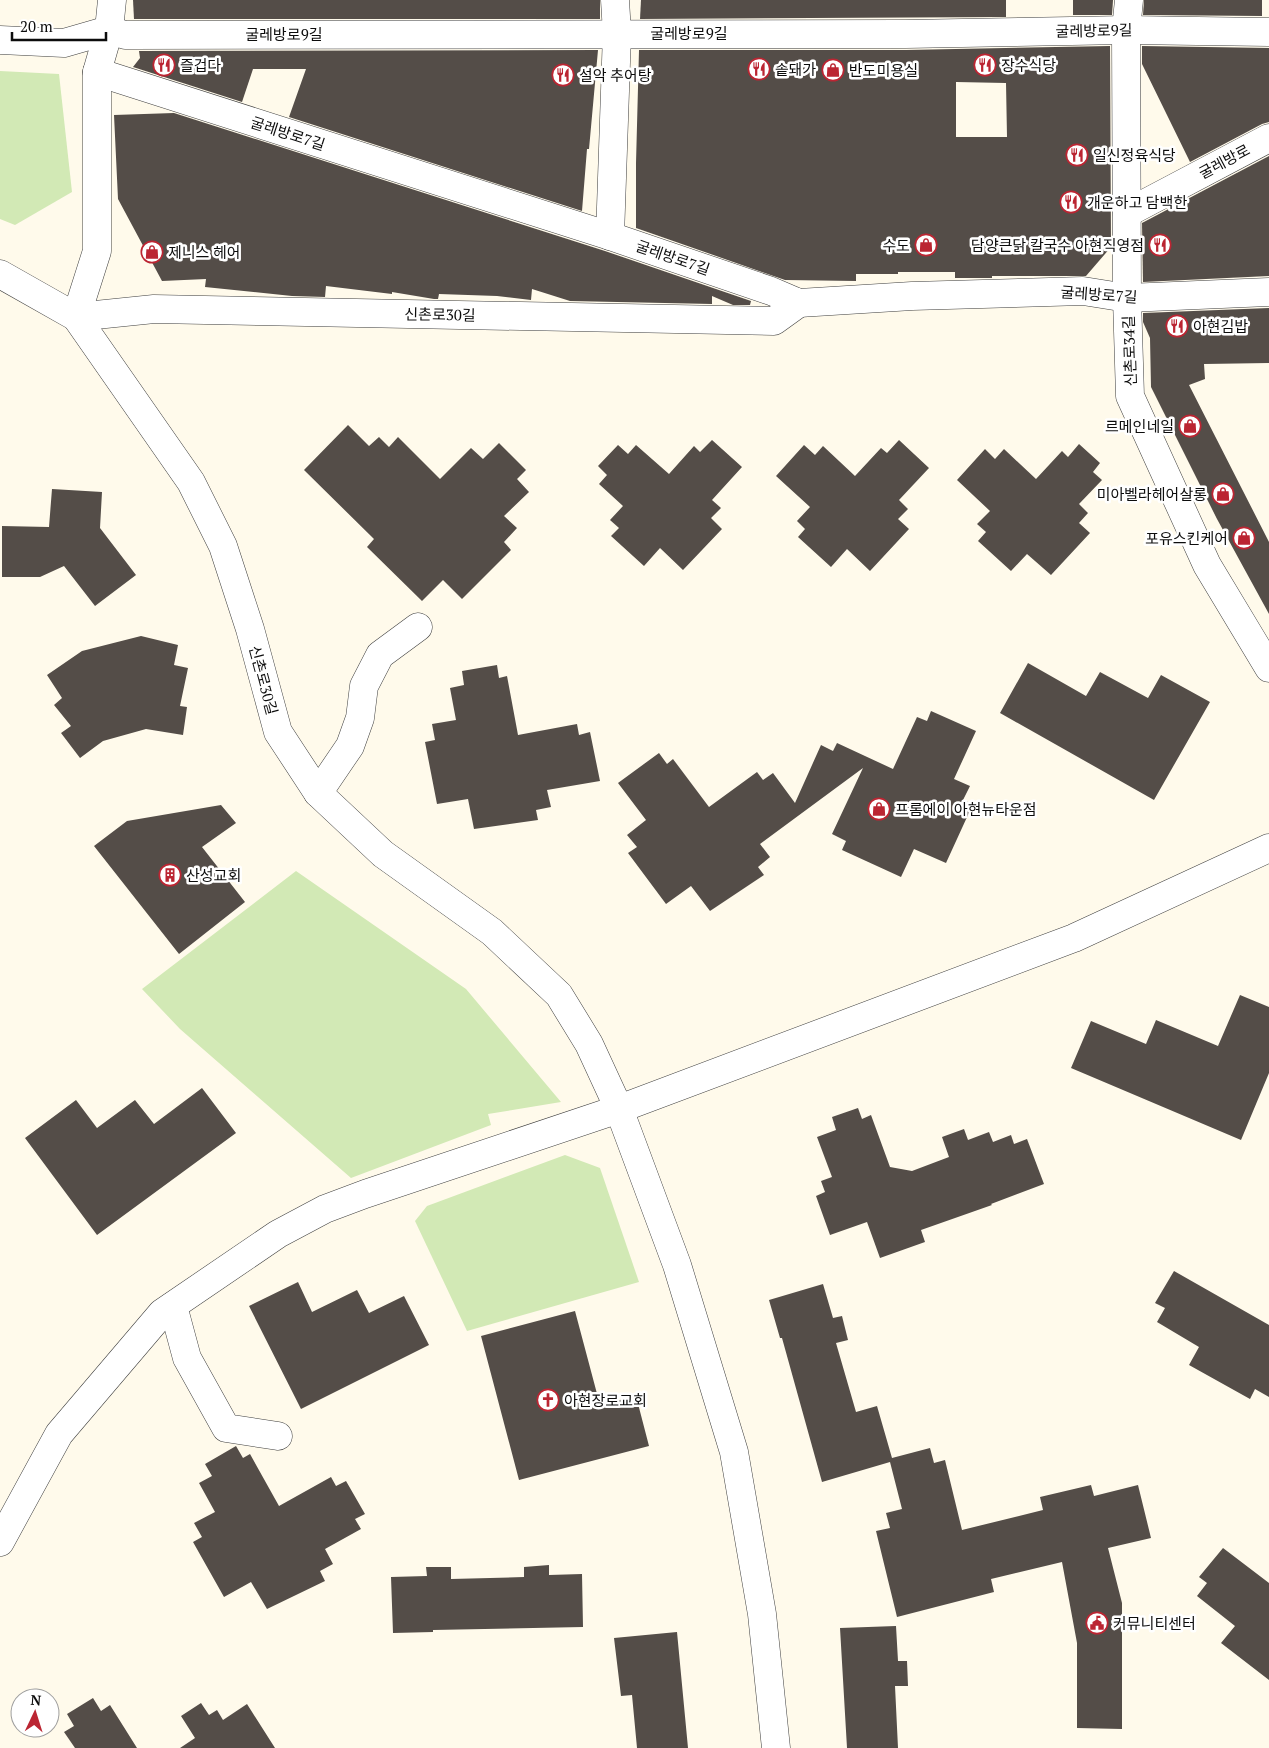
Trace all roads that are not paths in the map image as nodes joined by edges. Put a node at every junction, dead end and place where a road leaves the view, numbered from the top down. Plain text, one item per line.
1 (112, 0) edge
2 (615, 0) edge
3 (1129, 0) edge
4 (109, 30) junction
5 (1126, 30) junction
6 (1269, 32) edge
7 (617, 33) junction
8 (0, 40) edge
9 (97, 72) junction
10 (1269, 138) edge
11 (1127, 213) junction
12 (610, 236) junction
13 (0, 274) edge
14 (1269, 292) edge
15 (1127, 298) junction
16 (799, 303) junction
17 (76, 317) junction
18 (418, 627) dead end
19 (1269, 668) edge
20 (318, 793) junction
21 (1269, 848) edge
22 (619, 1109) junction
23 (173, 1306) junction
24 (278, 1436) dead end
25 (0, 1542) edge
26 (776, 1748) edge

1 - 4 street
2 - 7 street
3 - 5 street, 신촌로34길
4 - 7 street, 굴레방로9길
4 - 8 street
4 - 9 street
5 - 6 street, 굴레방로9길
5 - 7 street, 굴레방로9길
5 - 11 street, 신촌로34길
7 - 12 street
9 - 12 street, 굴레방로7길
9 - 17 street
10 - 11 street, 굴레방로
11 - 15 street, 신촌로34길
12 - 16 street, 굴레방로7길
13 - 17 street
14 - 15 street, 굴레방로7길
15 - 16 street, 굴레방로7길
15 - 19 street, 신촌로34길
16 - 17 street, 신촌로30길
17 - 20 street, 신촌로30길
18 - 20 street
20 - 22 street, 신촌로30길
21 - 22 street
22 - 23 street
22 - 26 street, 신촌로30길
23 - 24 street
23 - 25 street

